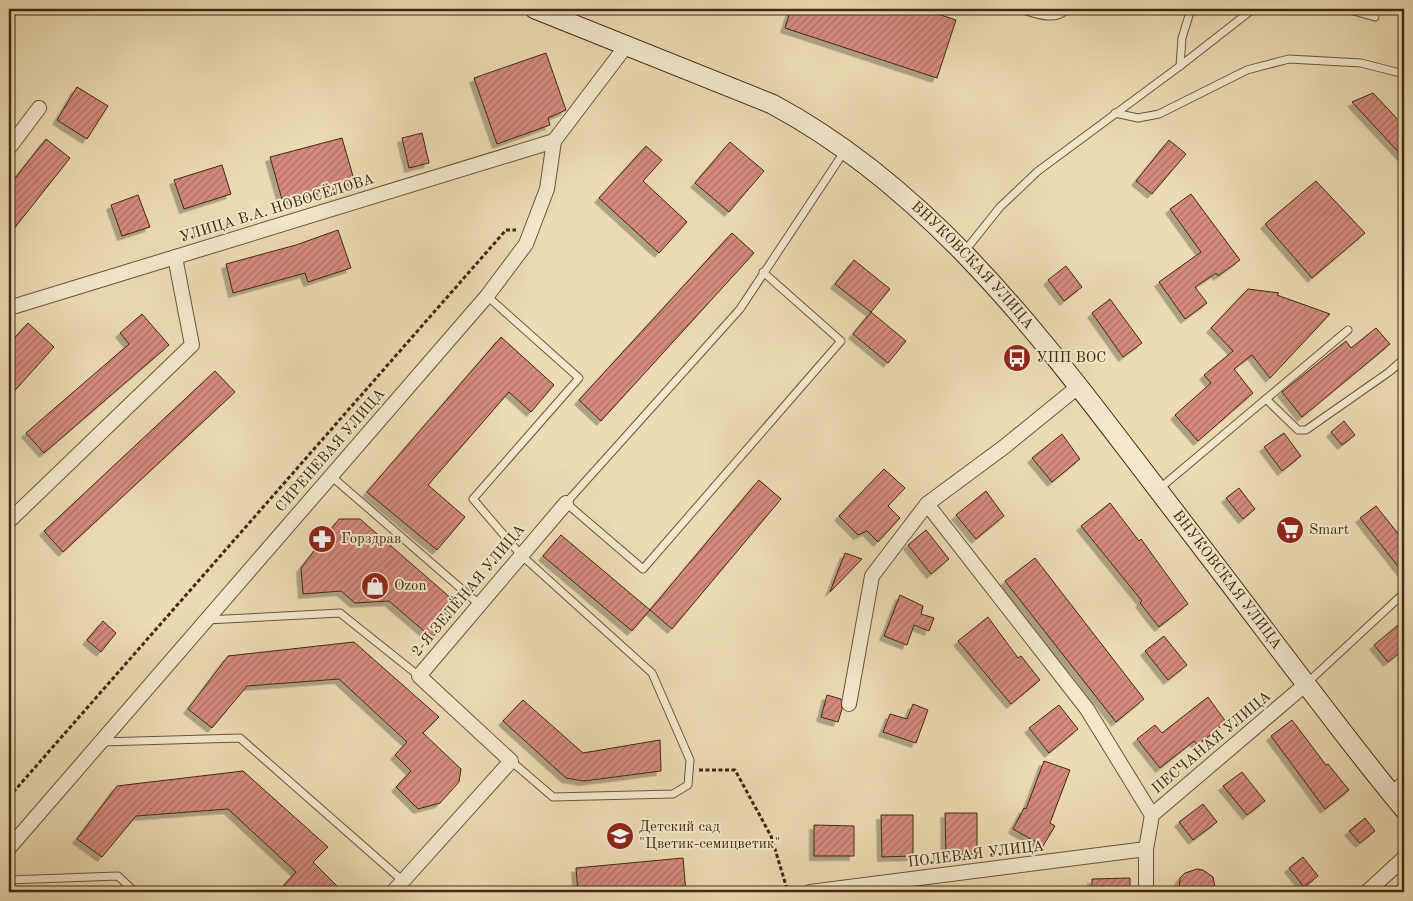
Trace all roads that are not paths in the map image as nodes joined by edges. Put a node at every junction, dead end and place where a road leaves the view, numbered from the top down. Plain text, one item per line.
1 (535, 9) edge
2 (1020, 9) edge
3 (1068, 9) edge
4 (1191, 9) edge
5 (1253, 9) edge
6 (1346, 9) edge
7 (1375, 17) dead end
8 (626, 46) junction
9 (1180, 66) junction
10 (1404, 74) edge
11 (39, 108) dead end
12 (1115, 114) junction
13 (554, 141) junction
14 (9, 148) edge
15 (846, 149) junction
16 (964, 253) junction
17 (175, 257) junction
18 (763, 272) junction
19 (487, 296) junction
20 (9, 308) edge
21 (1348, 330) dead end
22 (1404, 359) edge
23 (1079, 386) junction
24 (1266, 399) junction
25 (331, 476) junction
26 (1158, 490) junction
27 (566, 503) junction
28 (927, 504) junction
29 (9, 520) edge
30 (520, 555) junction
31 (1404, 594) edge
32 (480, 605) junction
33 (206, 620) junction
34 (419, 676) junction
35 (1306, 684) junction
36 (849, 704) dead end
37 (101, 742) junction
38 (512, 761) junction
39 (1404, 779) edge
40 (1389, 791) junction
41 (1404, 809) edge
42 (1152, 815) junction
43 (9, 848) edge
44 (1146, 849) junction
45 (1404, 858) edge
46 (9, 880) edge
47 (403, 881) junction
48 (135, 892) edge
49 (392, 892) edge
50 (810, 892) edge
51 (1146, 892) edge
52 (1367, 892) edge

1 - 8 main road, ВНУКОВСКАЯ УЛИЦА
2 - 3 lane
4 - 9 lane
5 - 9 lane
6 - 7 lane
8 - 13 street, СИРЕНЕВАЯ УЛИЦА
8 - 15 main road, ВНУКОВСКАЯ УЛИЦА
9 - 12 lane
10 - 12 lane
11 - 14 street
12 - 16 lane
13 - 17 street, УЛИЦА В.А. НОВОСЁЛОВА
13 - 19 street, СИРЕНЕВАЯ УЛИЦА
15 - 16 main road, ВНУКОВСКАЯ УЛИЦА
15 - 18 lane
16 - 23 main road, ВНУКОВСКАЯ УЛИЦА
17 - 20 street, УЛИЦА В.А. НОВОСЁЛОВА
17 - 29 street
18 - 27 lane
18 - 27 lane
19 - 25 street, СИРЕНЕВАЯ УЛИЦА
19 - 30 lane
21 - 24 lane
22 - 24 lane
23 - 26 main road, ВНУКОВСКАЯ УЛИЦА
23 - 28 street
24 - 26 lane
25 - 32 lane
25 - 33 street, СИРЕНЕВАЯ УЛИЦА
26 - 35 main road, ВНУКОВСКАЯ УЛИЦА
27 - 30 street, 2-Я ЗЕЛЁНАЯ УЛИЦА
28 - 36 street
28 - 42 street
30 - 32 street, 2-Я ЗЕЛЁНАЯ УЛИЦА
30 - 38 lane
31 - 35 lane
32 - 34 street, 2-Я ЗЕЛЁНАЯ УЛИЦА
33 - 34 lane
33 - 37 street, СИРЕНЕВАЯ УЛИЦА
34 - 38 street, 2-Я ЗЕЛЁНАЯ УЛИЦА
35 - 40 main road, ВНУКОВСКАЯ УЛИЦА
35 - 42 street, ПЕСЧАНАЯ УЛИЦА
37 - 43 street, СИРЕНЕВАЯ УЛИЦА
37 - 47 lane
38 - 47 street
39 - 40 lane
40 - 41 main road, ВНУКОВСКАЯ УЛИЦА
42 - 44 street, ПЕСЧАНАЯ УЛИЦА
44 - 50 street, ПОЛЕВАЯ УЛИЦА
44 - 51 street, ПЕСЧАНАЯ УЛИЦА
45 - 52 street
46 - 48 lane
47 - 49 street

